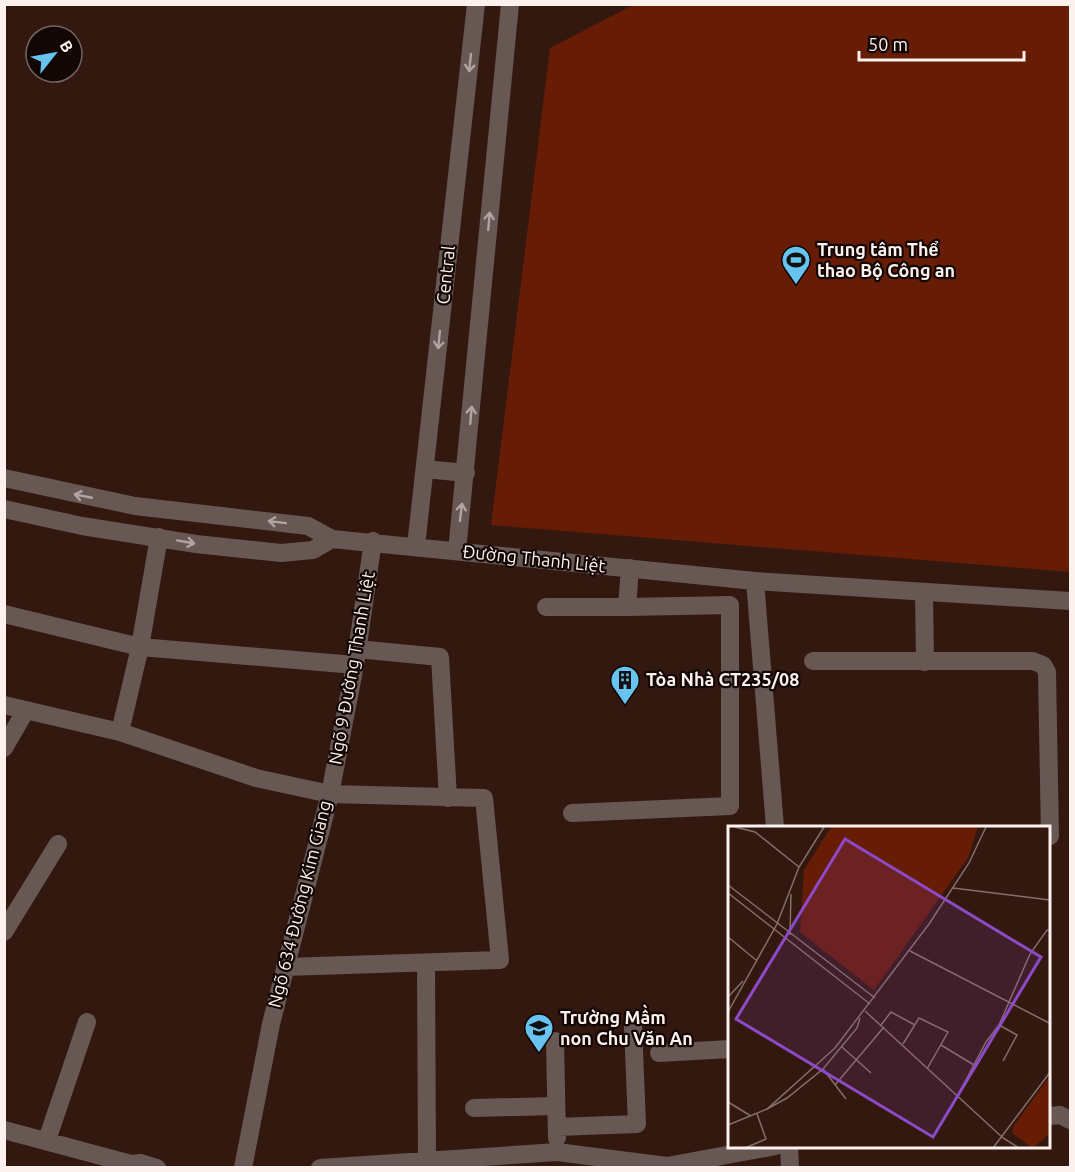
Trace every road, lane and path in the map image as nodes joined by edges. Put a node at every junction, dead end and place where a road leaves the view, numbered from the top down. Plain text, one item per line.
1 (476, 4) edge
2 (514, 7) edge
3 (425, 469) junction
4 (466, 473) junction
5 (4, 478) edge
6 (6, 512) edge
7 (159, 537) junction
8 (332, 539) junction
9 (373, 541) junction
10 (416, 546) junction
11 (457, 551) junction
12 (630, 568) junction
13 (755, 580) junction
14 (924, 593) junction
15 (1071, 601) edge
16 (546, 607) dead end
17 (627, 607) junction
18 (4, 614) edge
19 (140, 647) junction
20 (356, 657) junction
21 (813, 661) dead end
22 (925, 662) junction
23 (4, 705) edge
24 (26, 710) junction
25 (120, 732) junction
26 (4, 748) edge
27 (330, 794) junction
28 (448, 798) junction
29 (572, 813) dead end
30 (775, 826) edge
31 (1050, 826) edge
32 (58, 844) dead end
33 (4, 932) edge
34 (426, 964) junction
35 (285, 967) junction
36 (87, 1022) dead end
37 (633, 1026) dead end
38 (555, 1041) dead end
39 (728, 1049) edge
40 (659, 1053) dead end
41 (556, 1106) junction
42 (474, 1108) dead end
43 (1051, 1116) edge
44 (1071, 1120) edge
45 (557, 1127) junction
46 (4, 1130) edge
47 (47, 1140) junction
48 (766, 1148) edge
49 (789, 1148) edge
50 (557, 1152) junction
51 (427, 1161) junction
52 (497, 1162) edge
53 (398, 1165) edge
54 (130, 1166) edge
55 (157, 1167) edge
56 (243, 1167) edge
57 (320, 1167) edge
58 (667, 1167) edge
59 (790, 1167) edge

1 -> 3 street, Central
4 -> 2 street
3 - 4 street
3 - 10 street, Central
11 -> 4 street
8 -> 5 street, Đường Thanh Liệt
6 - 7 street
7 -> 8 street
7 - 19 street
8 - 9 street, Đường Thanh Liệt
9 - 10 street, Đường Thanh Liệt
9 - 20 street, Ngõ 9 Đường Thanh Liệt
10 - 11 street, Đường Thanh Liệt
11 - 12 street, Đường Thanh Liệt
12 - 13 street, Đường Thanh Liệt
12 - 17 street
13 - 14 street, Đường Thanh Liệt
13 - 30 street
14 - 15 street, Đường Thanh Liệt
14 - 22 street
16 - 17 street
17 - 29 street
18 - 19 street
19 - 20 street
19 - 25 street
20 - 27 street, Ngõ 9 Đường Thanh Liệt
20 - 28 street
21 - 22 street
22 - 31 street
23 - 24 street, Ngõ 634 Đường Kim Giang
24 - 25 street, Ngõ 634 Đường Kim Giang
24 - 26 street
25 - 27 street, Ngõ 634 Đường Kim Giang
27 - 28 street
27 - 35 street, Ngõ 634 Đường Kim Giang
28 - 34 street
32 - 33 street
34 - 35 street
34 - 51 street
35 - 56 street, Ngõ 634 Đường Kim Giang
36 - 47 street
37 - 45 street
38 - 41 street
39 - 40 street
41 - 42 street
41 - 45 street
43 - 44 street
45 - 50 street
46 - 47 street
47 - 54 street
48 - 58 street
49 - 59 street
50 - 52 street
50 - 58 street
51 - 52 street
51 - 53 street
53 - 57 street
54 - 55 street

